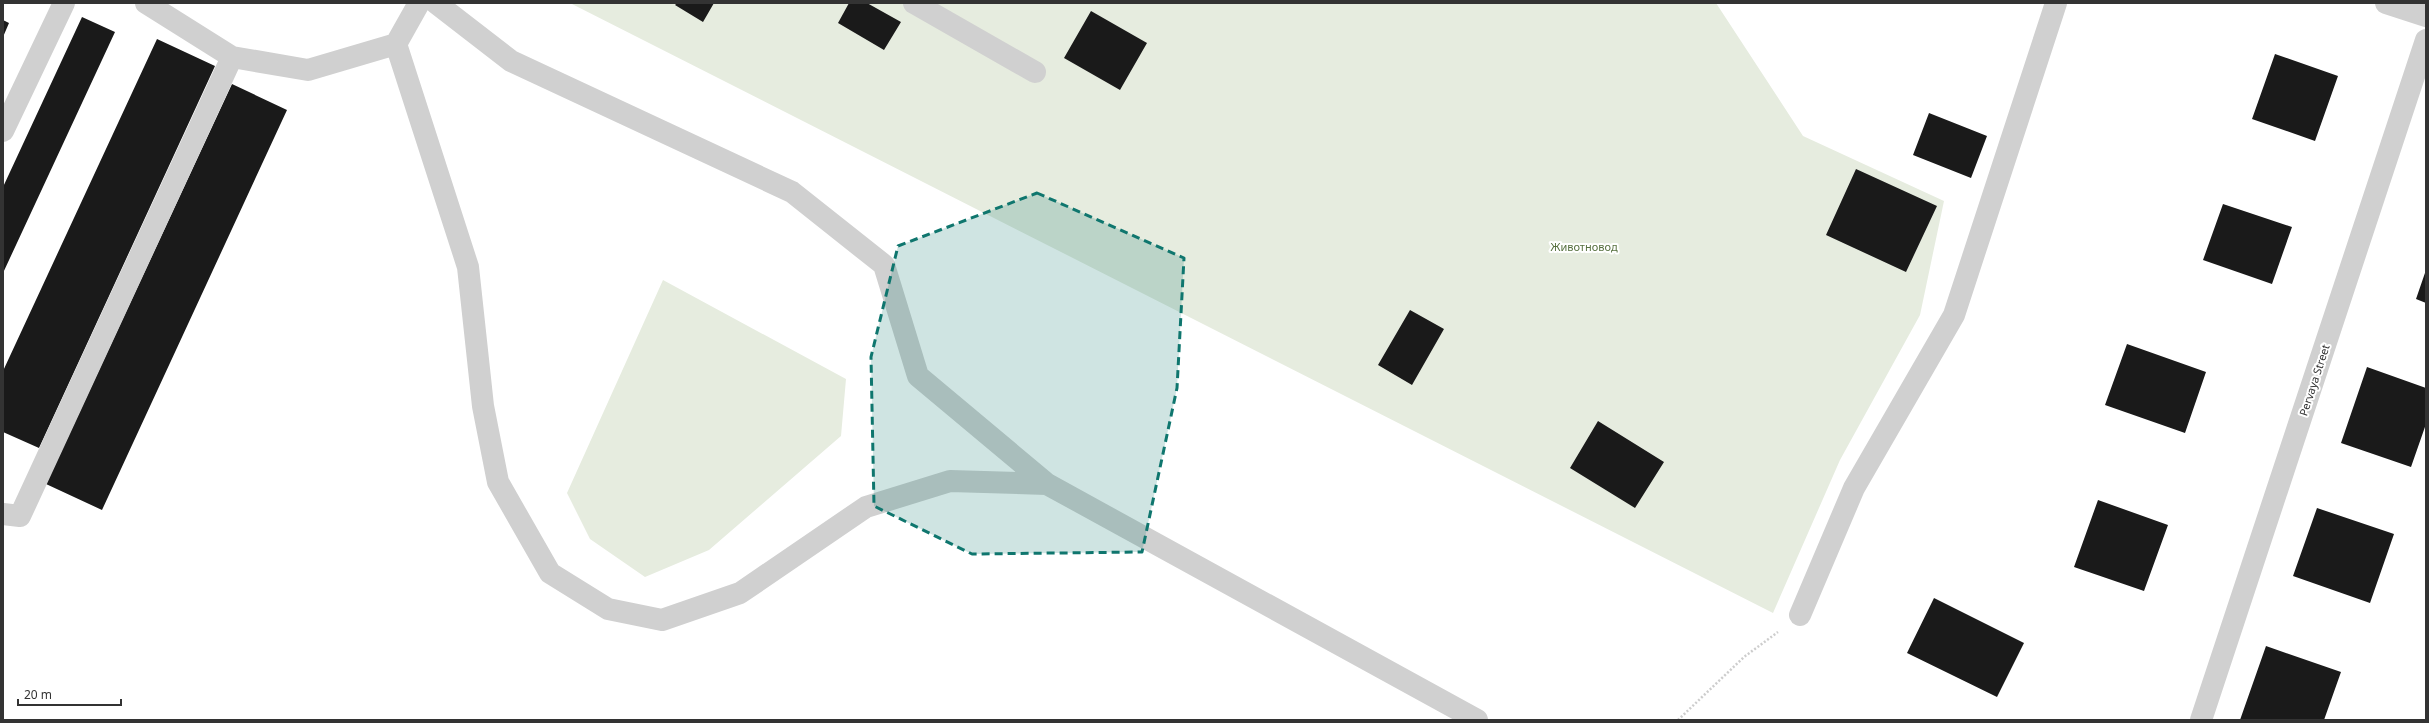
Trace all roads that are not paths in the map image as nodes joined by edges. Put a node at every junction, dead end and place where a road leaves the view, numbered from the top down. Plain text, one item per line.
1 (64, 3) edge
2 (146, 3) edge
3 (419, 3) edge
4 (436, 3) edge
5 (914, 3) edge
6 (2056, 3) edge
7 (2386, 3) edge
8 (2426, 16) edge
9 (2426, 40) edge
10 (396, 44) junction
11 (232, 57) junction
12 (1034, 72) dead end
13 (3, 131) edge
14 (1047, 484) junction
15 (3, 514) edge
16 (1800, 615) road end
17 (1477, 720) edge
18 (2201, 720) edge

1 - 13 street
2 - 11 street
3 - 10 street
4 - 14 street
5 - 12 street
6 - 16 street
7 - 8 street
9 - 18 street, Pervaya Street
10 - 11 street
10 - 14 street
11 - 15 street
14 - 17 street

